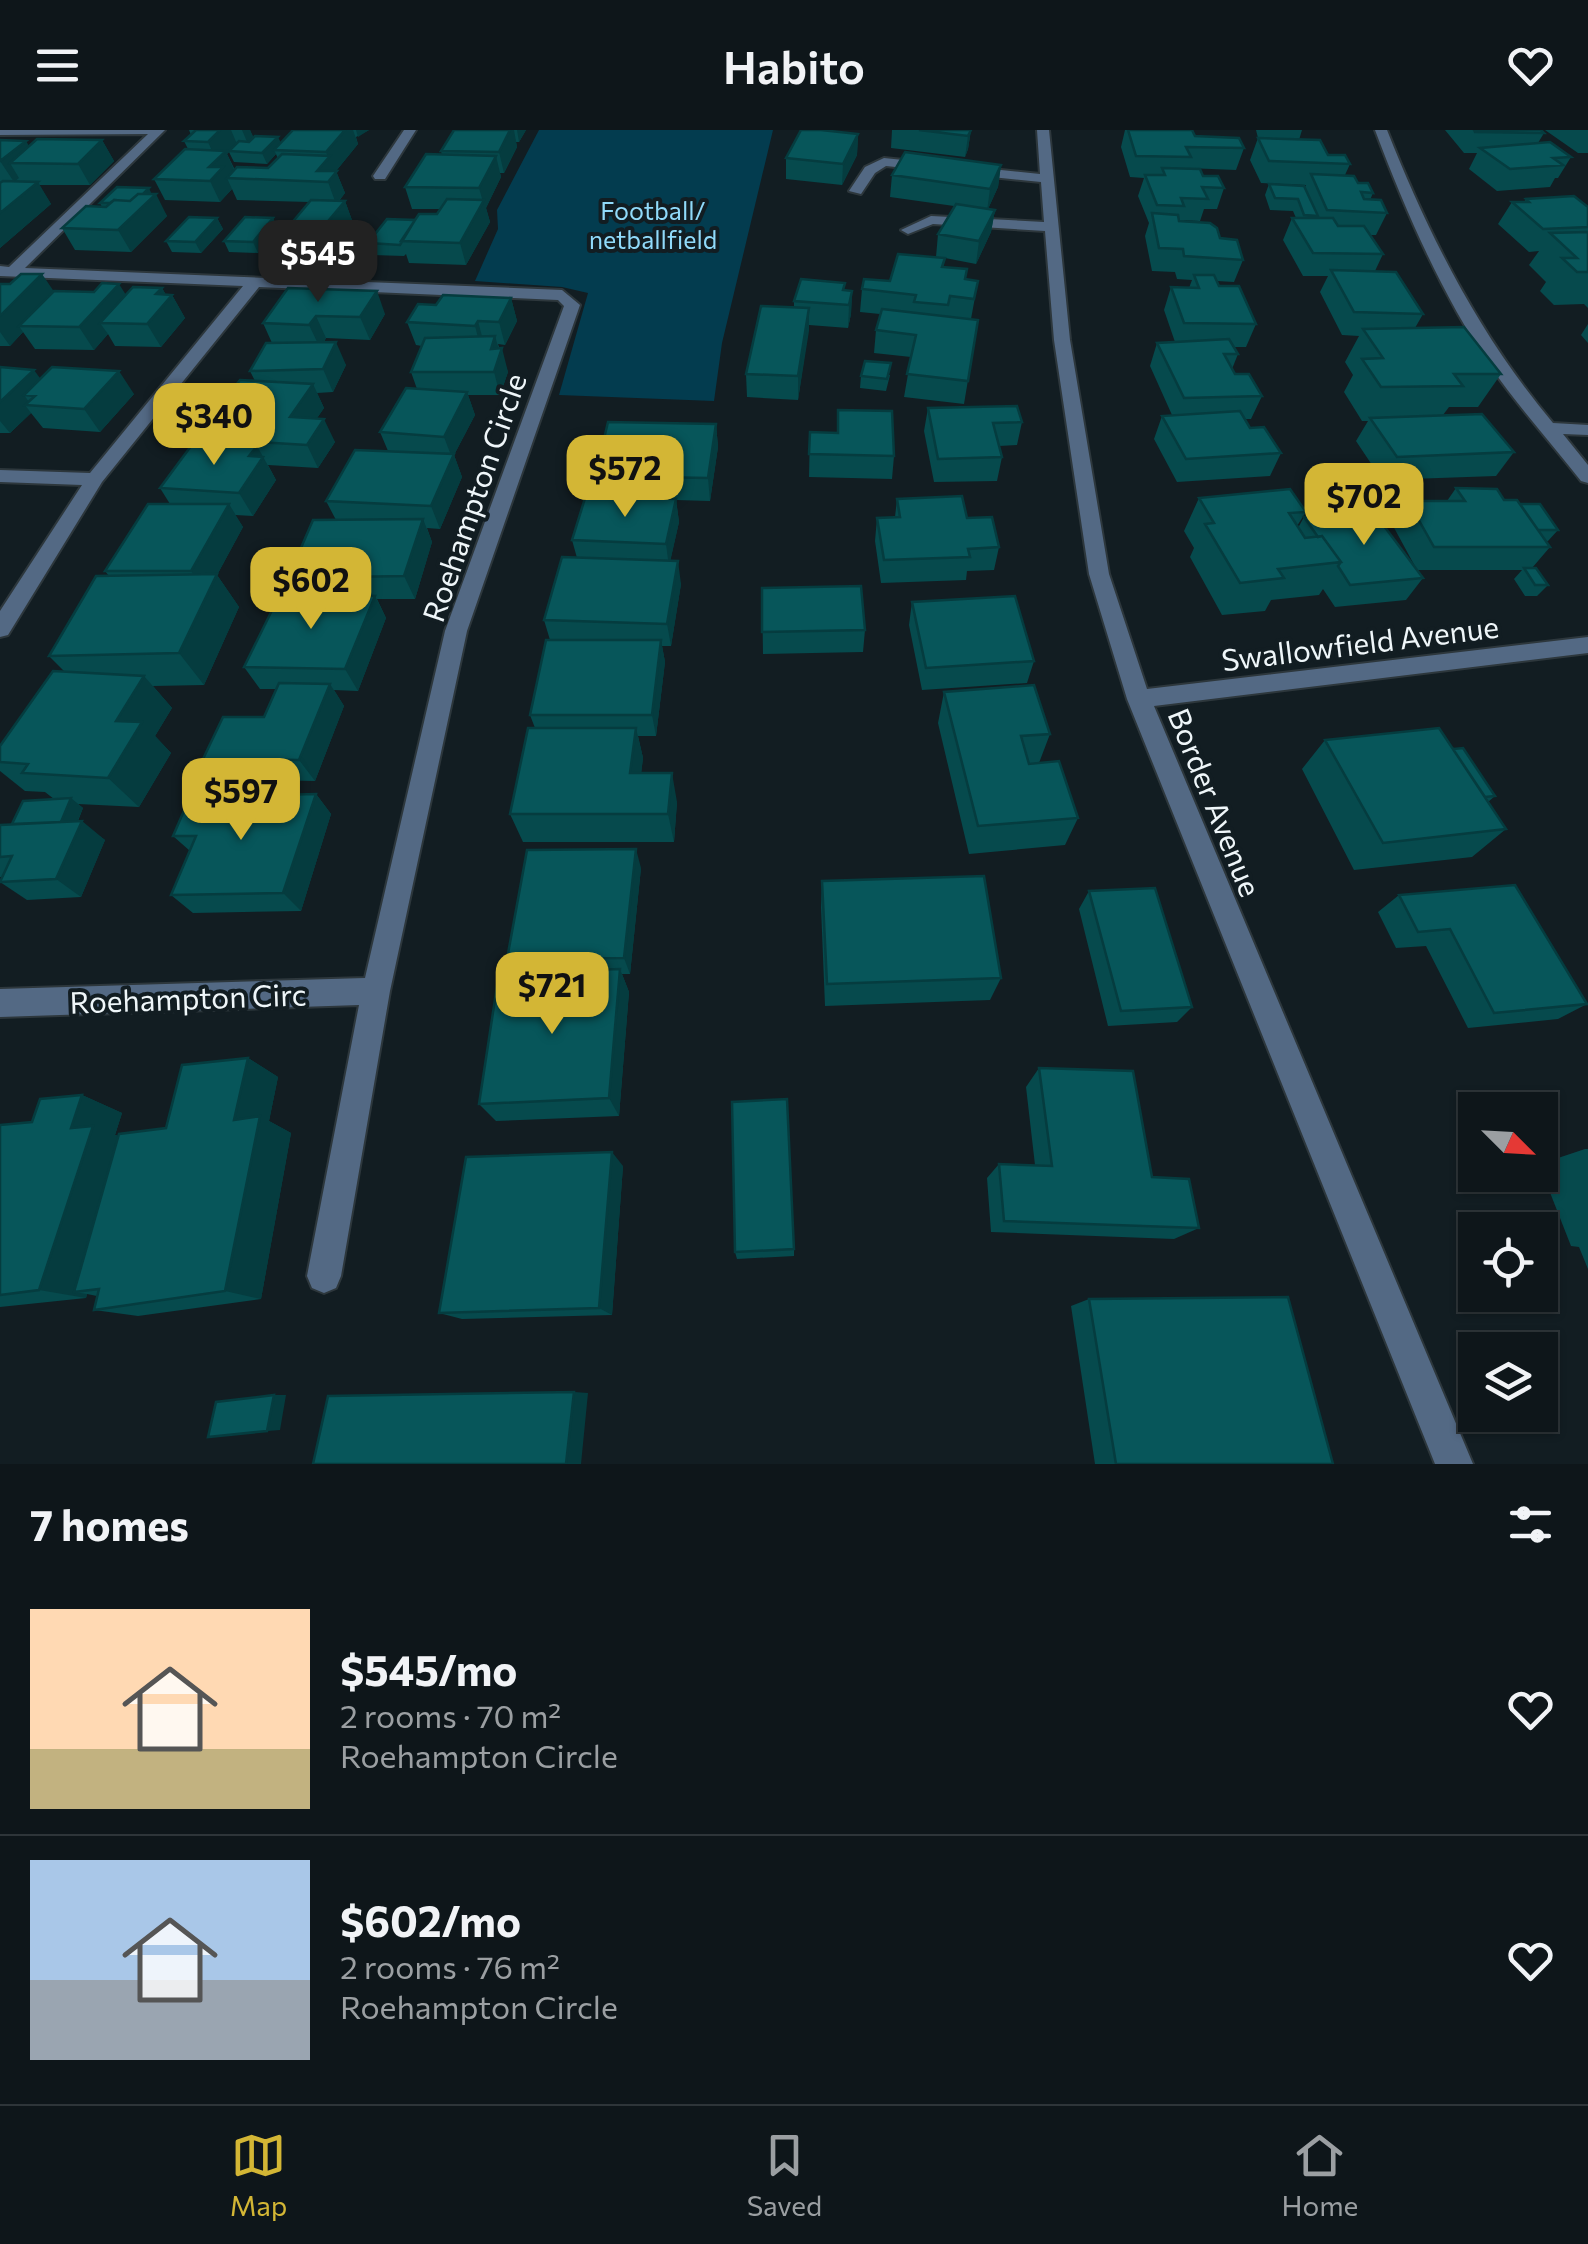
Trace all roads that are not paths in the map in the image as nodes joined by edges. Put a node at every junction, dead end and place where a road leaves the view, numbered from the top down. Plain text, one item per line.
1 (410, 130) edge
2 (1043, 130) edge
3 (1381, 130) edge
4 (0, 131) edge
5 (158, 131) edge
6 (380, 176) dead end
7 (1048, 179) junction
8 (856, 191) dead end
9 (1052, 228) junction
10 (908, 230) dead end
11 (6, 271) edge
12 (256, 280) junction
13 (1550, 428) junction
14 (1588, 430) edge
15 (0, 476) edge
16 (1588, 477) edge
17 (95, 479) junction
18 (0, 629) edge
19 (1588, 645) edge
20 (1138, 699) junction
21 (376, 991) junction
22 (0, 1003) edge
23 (324, 1276) dead end
24 (1454, 1464) edge

1 - 6 street
2 - 7 street, Border Avenue
3 - 13 street
4 - 5 street
5 - 11 street
7 - 8 street
7 - 9 street, Border Avenue
9 - 10 street
9 - 20 street, Border Avenue
11 - 12 street, Roehampton Circle
12 - 17 street
12 - 21 street, Roehampton Circle
13 - 14 street
13 - 16 street
15 - 17 street
17 - 18 street
19 - 20 street, Swallowfield Avenue
20 - 24 street, Border Avenue
21 - 22 street, Roehampton Circ
21 - 23 street, Roehampton Circle

